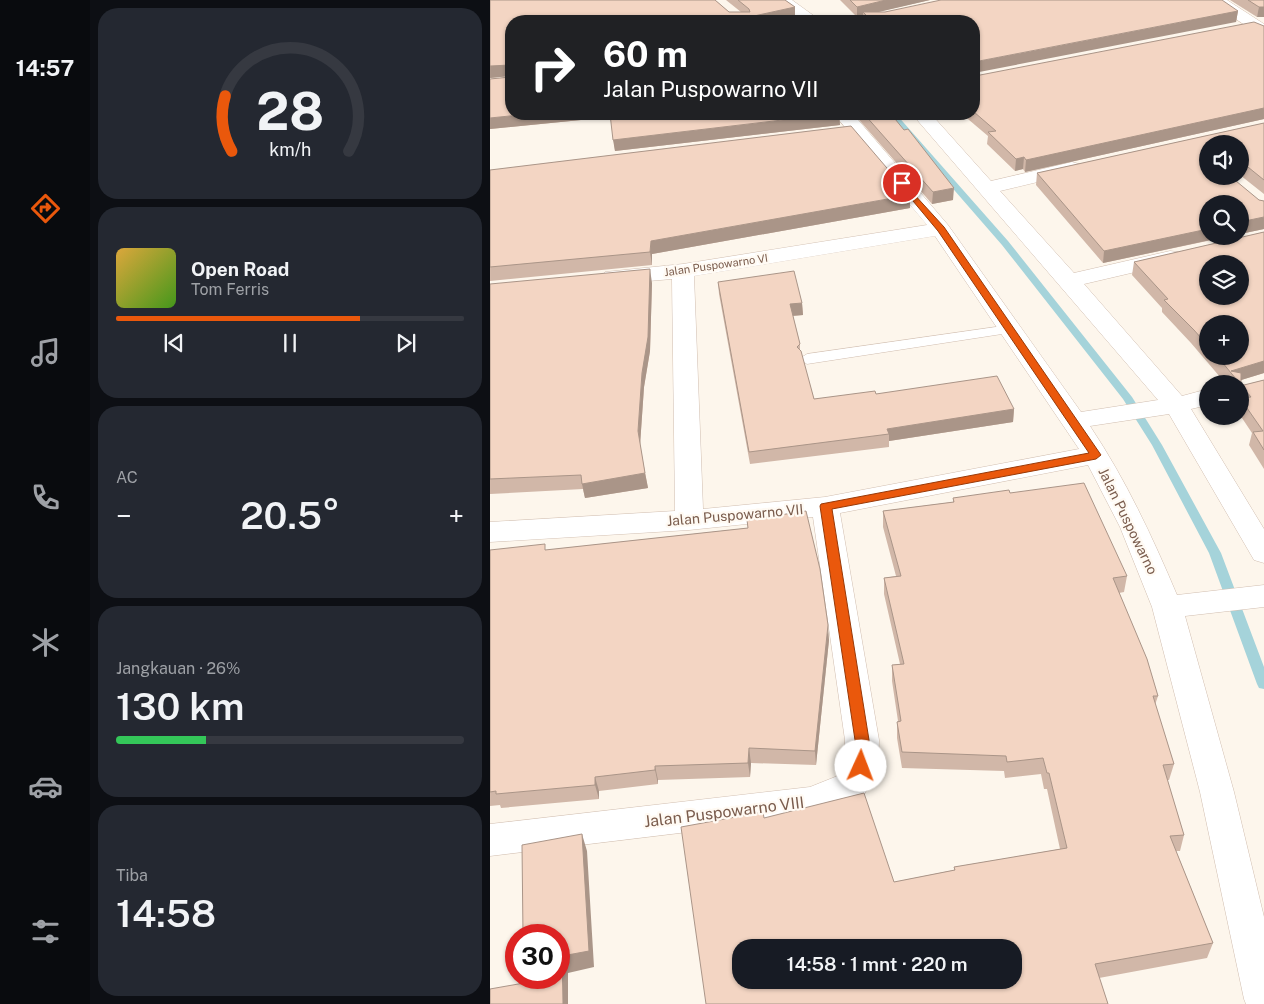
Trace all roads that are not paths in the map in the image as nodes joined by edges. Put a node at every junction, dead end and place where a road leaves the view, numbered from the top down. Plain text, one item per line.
1 (782, 0) edge
2 (1216, 0) edge
3 (805, 15) edge
4 (1261, 26) edge
5 (1235, 28) edge
6 (926, 120) edge
7 (846, 125) edge
8 (1094, 164) edge
9 (986, 188) junction
10 (941, 229) junction
11 (1186, 254) edge
12 (683, 271) junction
13 (596, 279) edge
14 (1069, 280) junction
15 (1010, 329) junction
16 (807, 359) dead end
17 (1199, 399) edge
18 (1169, 406) junction
19 (1079, 421) junction
20 (1096, 455) junction
21 (825, 506) junction
22 (689, 520) junction
23 (490, 532) edge
24 (1264, 553) edge
25 (1264, 596) edge
26 (1171, 606) junction
27 (490, 840) edge
28 (1264, 999) edge

1 - 3 street
2 - 4 street
4 - 5 street
6 - 9 street
7 - 10 street, Jalan Puspowarno
8 - 9 street
9 - 14 street
10 - 12 street, Jalan Puspowarno VI
10 - 15 street, Jalan Puspowarno
11 - 14 street
12 - 13 street, Jalan Puspowarno VI
12 - 22 street
14 - 18 street
15 - 16 lane
15 - 19 street, Jalan Puspowarno
17 - 18 street
18 - 19 street
18 - 24 street
19 - 20 street, Jalan Puspowarno
20 - 21 street, Jalan Puspowarno VII
20 - 26 street, Jalan Puspowarno
21 - 22 street, Jalan Puspowarno VII
21 - 27 street, Jalan Puspowarno VIII
22 - 23 street, Jalan Puspowarno VII
25 - 26 street
26 - 28 street, Jalan Puspowarno

